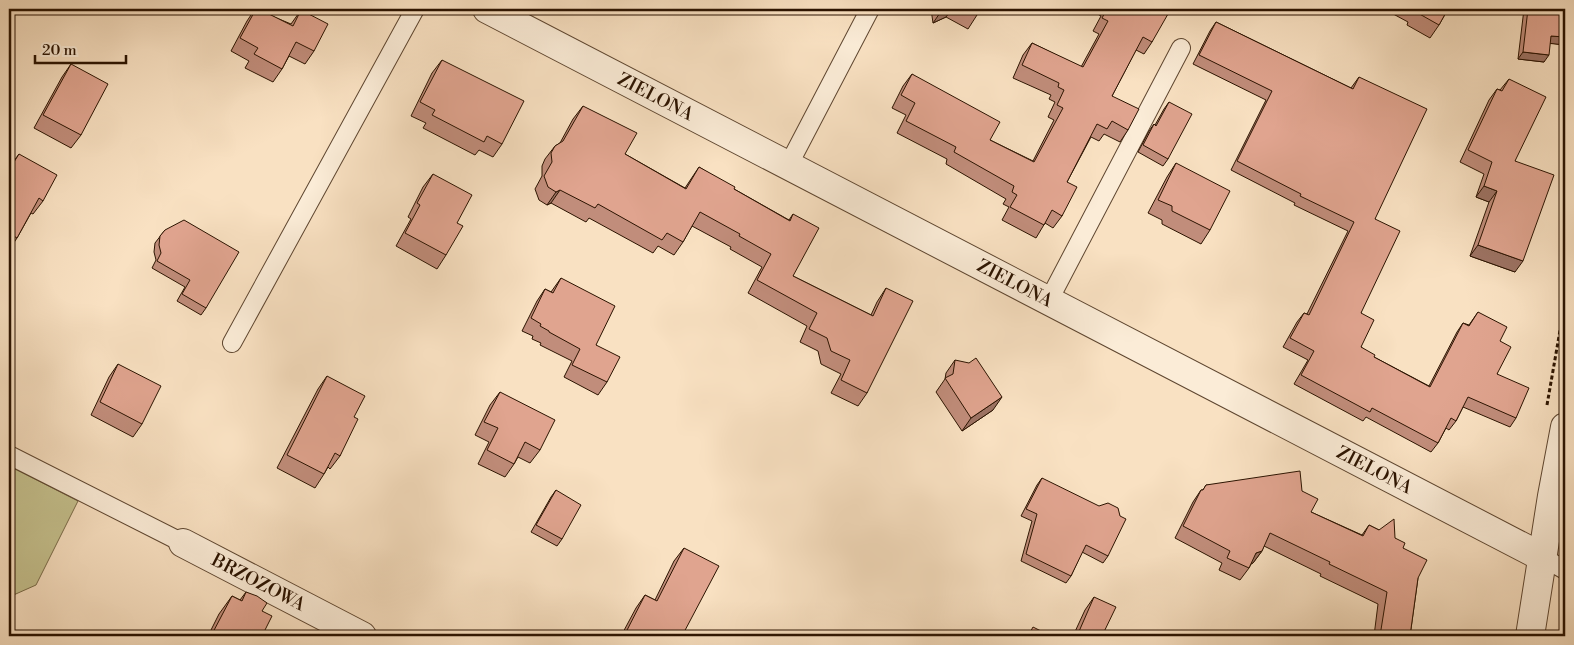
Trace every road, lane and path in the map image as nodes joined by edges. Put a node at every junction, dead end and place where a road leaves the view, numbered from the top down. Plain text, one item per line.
1 (415, 9) edge
2 (487, 9) edge
3 (870, 9) edge
4 (1181, 48) dead end
5 (788, 164) junction
6 (1049, 300) junction
7 (232, 342) dead end
8 (1565, 427) edge
9 (9, 455) edge
10 (182, 543) joint
11 (1554, 563) edge
12 (362, 636) edge
13 (1530, 636) edge

1 - 7 lane
2 - 5 street, ZIELONA
3 - 5 lane
4 - 6 lane
5 - 6 street, ZIELONA
6 - 11 street, ZIELONA
8 - 11 street
9 - 10 lane
10 - 12 street, BRZOZOWA
11 - 13 street

